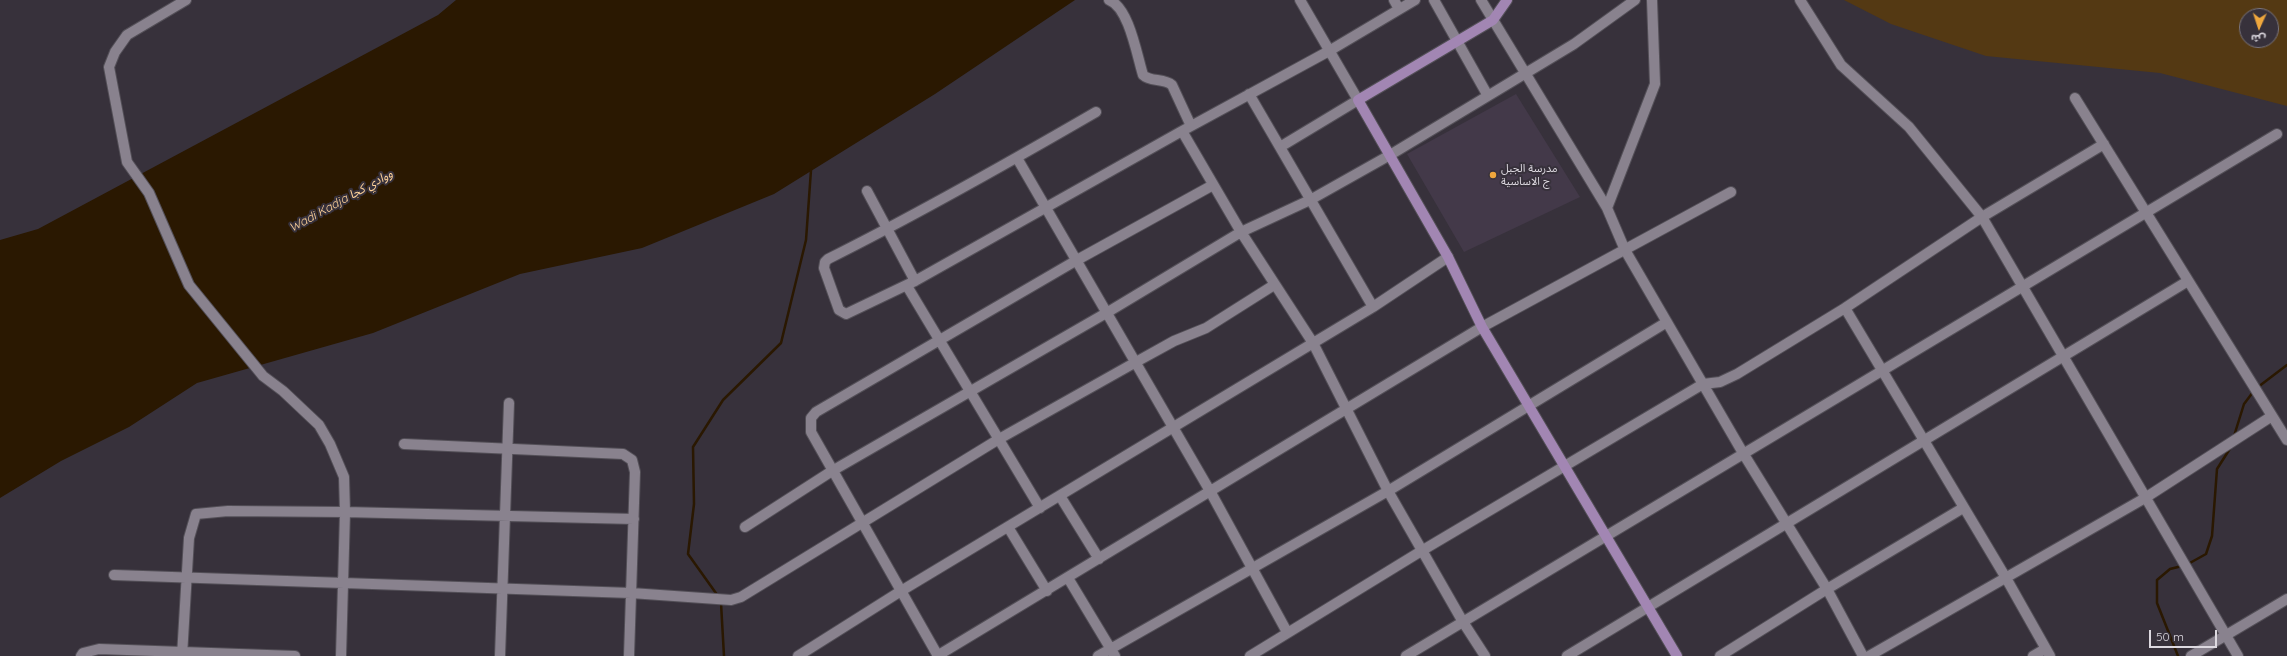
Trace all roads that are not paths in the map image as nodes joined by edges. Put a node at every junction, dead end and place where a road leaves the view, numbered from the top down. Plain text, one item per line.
1 (186, 0) edge
2 (1109, 0) edge
3 (1300, 0) edge
4 (1394, 0) edge
5 (1415, 0) edge
6 (1434, 0) edge
7 (1481, 0) edge
8 (1507, 0) edge
9 (1635, 0) edge
10 (1652, 0) edge
11 (1800, 0) edge
12 (1400, 9) junction
13 (1492, 20) junction
14 (1456, 42) junction
15 (1329, 51) junction
16 (1524, 74) junction
17 (1249, 94) junction
18 (1488, 96) junction
19 (2075, 98) dead end
20 (1358, 100) junction
21 (1096, 112) dead end
22 (1191, 126) junction
23 (1182, 130) junction
24 (2277, 134) dead end
25 (2104, 144) junction
26 (1280, 147) junction
27 (1390, 155) junction
28 (1017, 158) junction
29 (1213, 185) junction
30 (867, 191) dead end
31 (1730, 192) dead end
32 (1310, 200) junction
33 (1046, 208) junction
34 (1607, 208) junction
35 (2146, 212) junction
36 (1982, 217) junction
37 (887, 229) junction
38 (1241, 232) junction
39 (1625, 250) junction
40 (1448, 258) junction
41 (1077, 260) junction
42 (2188, 281) junction
43 (911, 283) junction
44 (1274, 285) junction
45 (2022, 286) junction
46 (1373, 307) junction
47 (1845, 308) junction
48 (1108, 312) junction
49 (1667, 322) junction
50 (1482, 327) junction
51 (940, 340) junction
52 (1313, 343) junction
53 (2063, 357) junction
54 (1136, 362) junction
55 (1881, 370) junction
56 (1703, 384) junction
57 (970, 390) junction
58 (509, 403) dead end
59 (1529, 405) junction
60 (1347, 407) junction
61 (2272, 416) junction
62 (1172, 428) junction
63 (999, 439) junction
64 (2287, 440) edge
65 (1923, 441) junction
66 (404, 444) dead end
67 (506, 449) junction
68 (1743, 453) junction
69 (1565, 465) junction
70 (832, 471) junction
71 (1388, 491) junction
72 (1210, 492) junction
73 (1060, 496) junction
74 (2145, 498) junction
75 (1040, 508) junction
76 (1963, 508) junction
77 (345, 512) junction
78 (504, 516) junction
79 (634, 519) junction
80 (862, 524) junction
81 (1787, 524) junction
82 (745, 527) dead end
83 (1008, 527) junction
84 (1607, 537) junction
85 (1423, 550) junction
86 (1099, 559) junction
87 (1252, 567) junction
88 (114, 575) dead end
89 (186, 577) junction
90 (1068, 578) junction
91 (2006, 578) junction
92 (344, 583) junction
93 (1827, 589) junction
94 (502, 590) junction
95 (901, 591) junction
96 (1047, 591) junction
97 (632, 593) junction
98 (2287, 599) edge
99 (1649, 608) junction
100 (1463, 622) junction
101 (1287, 632) junction
102 (2226, 635) junction
103 (1113, 652) edge
104 (2047, 652) edge
105 (182, 655) edge
106 (81, 656) edge
107 (295, 656) edge
108 (341, 656) edge
109 (500, 656) edge
110 (629, 656) edge
111 (798, 656) edge
112 (938, 656) edge
113 (1098, 656) edge
114 (1250, 656) edge
115 (1406, 656) edge
116 (1485, 656) edge
117 (1567, 656) edge
118 (1677, 656) edge
119 (1720, 656) edge
120 (1863, 656) edge
121 (1869, 656) edge
122 (2033, 656) edge
123 (2191, 656) edge
124 (2238, 656) edge

1 - 77 street
2 - 22 street
3 - 15 street
4 - 12 street
5 - 12 street
6 - 14 street
7 - 13 street
8 - 13 main road
9 - 16 street
10 - 34 street
11 - 36 street
12 - 15 street
13 - 14 main road
13 - 16 street
14 - 18 street
14 - 20 main road
15 - 17 street
15 - 20 street
16 - 18 street
16 - 34 street
17 - 22 street
17 - 26 street
18 - 27 street
19 - 25 street
20 - 26 street
20 - 27 main road
21 - 28 street
22 - 23 street
23 - 29 street
23 - 33 street
24 - 35 street
25 - 35 street
25 - 36 street
26 - 32 street
27 - 32 street
27 - 40 main road
28 - 33 street
28 - 37 street
29 - 38 street
29 - 41 street
30 - 37 street
31 - 39 street
32 - 38 street
32 - 46 street
33 - 41 street
33 - 43 street
34 - 39 street
35 - 42 street
35 - 45 street
36 - 45 street
36 - 47 street
37 - 43 street
37 - 43 street
38 - 44 street
38 - 48 street
39 - 49 street
39 - 50 street
40 - 46 street
40 - 50 main road
41 - 48 street
41 - 51 street
42 - 53 street
42 - 61 street
43 - 51 street
44 - 52 street
44 - 54 street
45 - 53 street
45 - 55 street
46 - 52 street
47 - 55 street
47 - 56 street
48 - 54 street
48 - 57 street
49 - 56 street
49 - 59 street
50 - 59 main road
50 - 60 street
51 - 57 street
51 - 70 street
52 - 60 street
52 - 62 street
53 - 65 street
53 - 74 street
54 - 62 street
54 - 63 street
55 - 65 street
55 - 68 street
56 - 68 street
56 - 69 street
57 - 63 street
57 - 70 street
58 - 67 street
59 - 69 main road
59 - 71 street
60 - 71 street
60 - 72 street
61 - 64 street
61 - 74 street
62 - 72 street
62 - 73 street
63 - 75 street
63 - 80 street
65 - 76 street
65 - 81 street
66 - 67 street
67 - 78 street
67 - 79 street
68 - 81 street
68 - 84 street
69 - 84 main road
69 - 85 street
70 - 80 street
70 - 82 street
71 - 85 street
71 - 87 street
72 - 86 street
72 - 87 street
73 - 75 street
73 - 86 street
74 - 91 street
74 - 102 street
75 - 83 street
76 - 91 street
76 - 93 street
77 - 78 street
77 - 89 street
77 - 92 street
78 - 79 street
78 - 94 street
79 - 97 street
80 - 95 street
80 - 97 street
81 - 93 street
81 - 99 street
83 - 95 street
83 - 96 street
84 - 99 main road
84 - 100 street
85 - 100 street
85 - 101 street
86 - 90 street
87 - 101 street
87 - 103 street
88 - 89 street
89 - 92 street
89 - 105 street
90 - 96 street
90 - 103 street
91 - 104 street
91 - 121 street
92 - 94 street
92 - 108 street
93 - 119 street
93 - 120 street
94 - 97 street
94 - 109 street
95 - 111 street
95 - 112 street
96 - 112 street
97 - 110 street
98 - 102 street
99 - 117 street
99 - 118 main road
100 - 115 street
100 - 116 street
101 - 114 street
102 - 123 street
102 - 124 street
103 - 113 street
104 - 122 street
105 - 106 street
105 - 107 street

